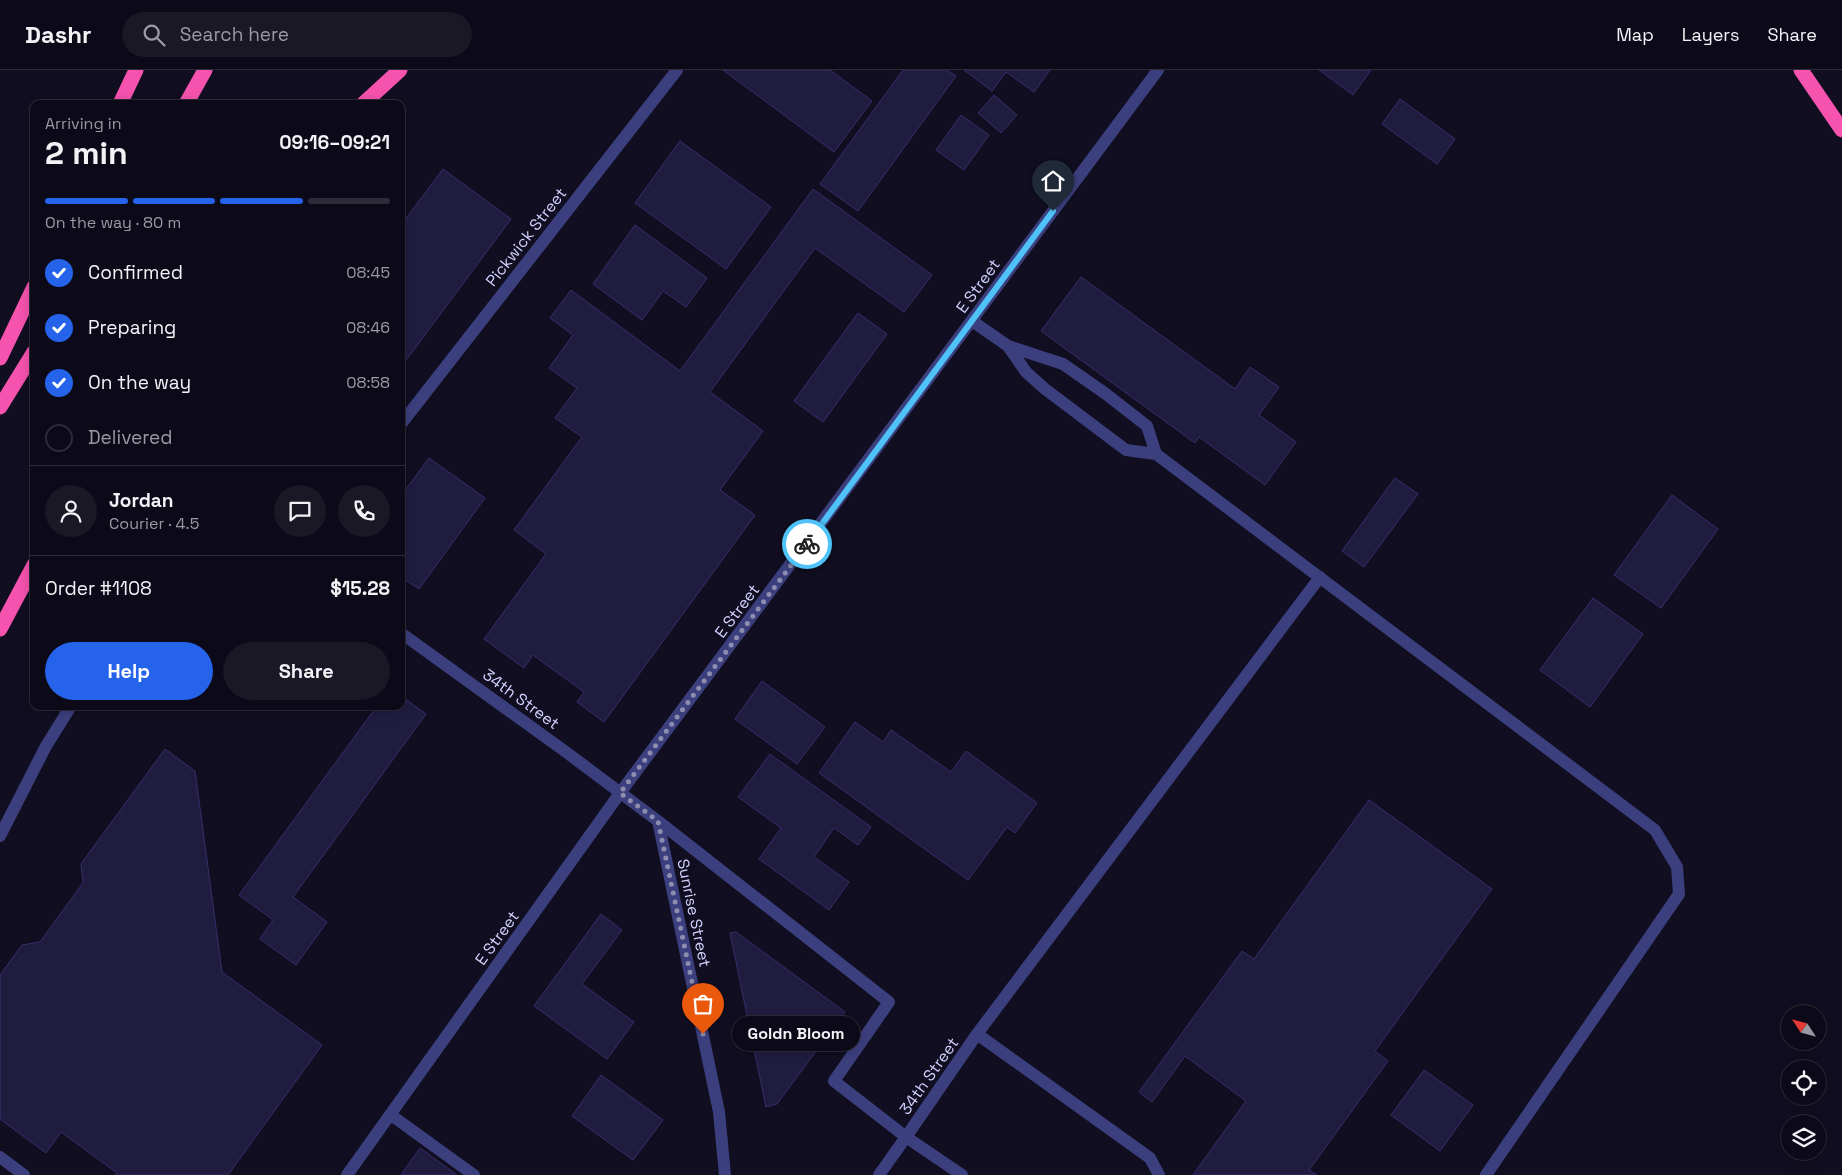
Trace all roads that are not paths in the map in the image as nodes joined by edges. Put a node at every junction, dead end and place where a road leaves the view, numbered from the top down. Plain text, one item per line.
1 (205, 70) edge
2 (400, 70) edge
3 (677, 70) edge
4 (1158, 70) edge
5 (1801, 70) edge
6 (134, 74) edge
7 (122, 100) edge
8 (188, 100) edge
9 (367, 100) edge
10 (1842, 130) edge
11 (30, 295) edge
12 (972, 321) junction
13 (1008, 346) junction
14 (0, 358) edge
15 (30, 358) edge
16 (0, 407) edge
17 (405, 419) edge
18 (1156, 454) junction
19 (30, 572) edge
20 (1320, 577) junction
21 (0, 628) edge
22 (405, 637) edge
23 (68, 710) edge
24 (620, 793) junction
25 (658, 821) junction
26 (0, 836) edge
27 (977, 1034) junction
28 (391, 1115) junction
29 (906, 1137) junction
30 (0, 1157) edge
31 (24, 1175) edge
32 (347, 1175) edge
33 (474, 1175) edge
34 (725, 1175) edge
35 (879, 1175) edge
36 (962, 1175) edge
37 (1159, 1175) edge
38 (1486, 1175) edge

1 - 8 highway
2 - 9 highway
3 - 17 street, Pickwick Street
4 - 12 street, E Street
5 - 10 highway
6 - 7 highway
11 - 14 highway
12 - 13 street
12 - 24 street, E Street
13 - 18 street
13 - 18 street
15 - 16 highway
18 - 20 street
19 - 21 highway
20 - 27 street
20 - 38 street
22 - 24 street, 34th Street
23 - 26 street
24 - 25 street
24 - 28 street, E Street
25 - 29 street, 34th Street
25 - 34 street, Sunrise Street
27 - 29 street, 34th Street
27 - 37 street, 34th Street
28 - 32 street, E Street
28 - 33 street
29 - 35 street
29 - 36 street
30 - 31 street

